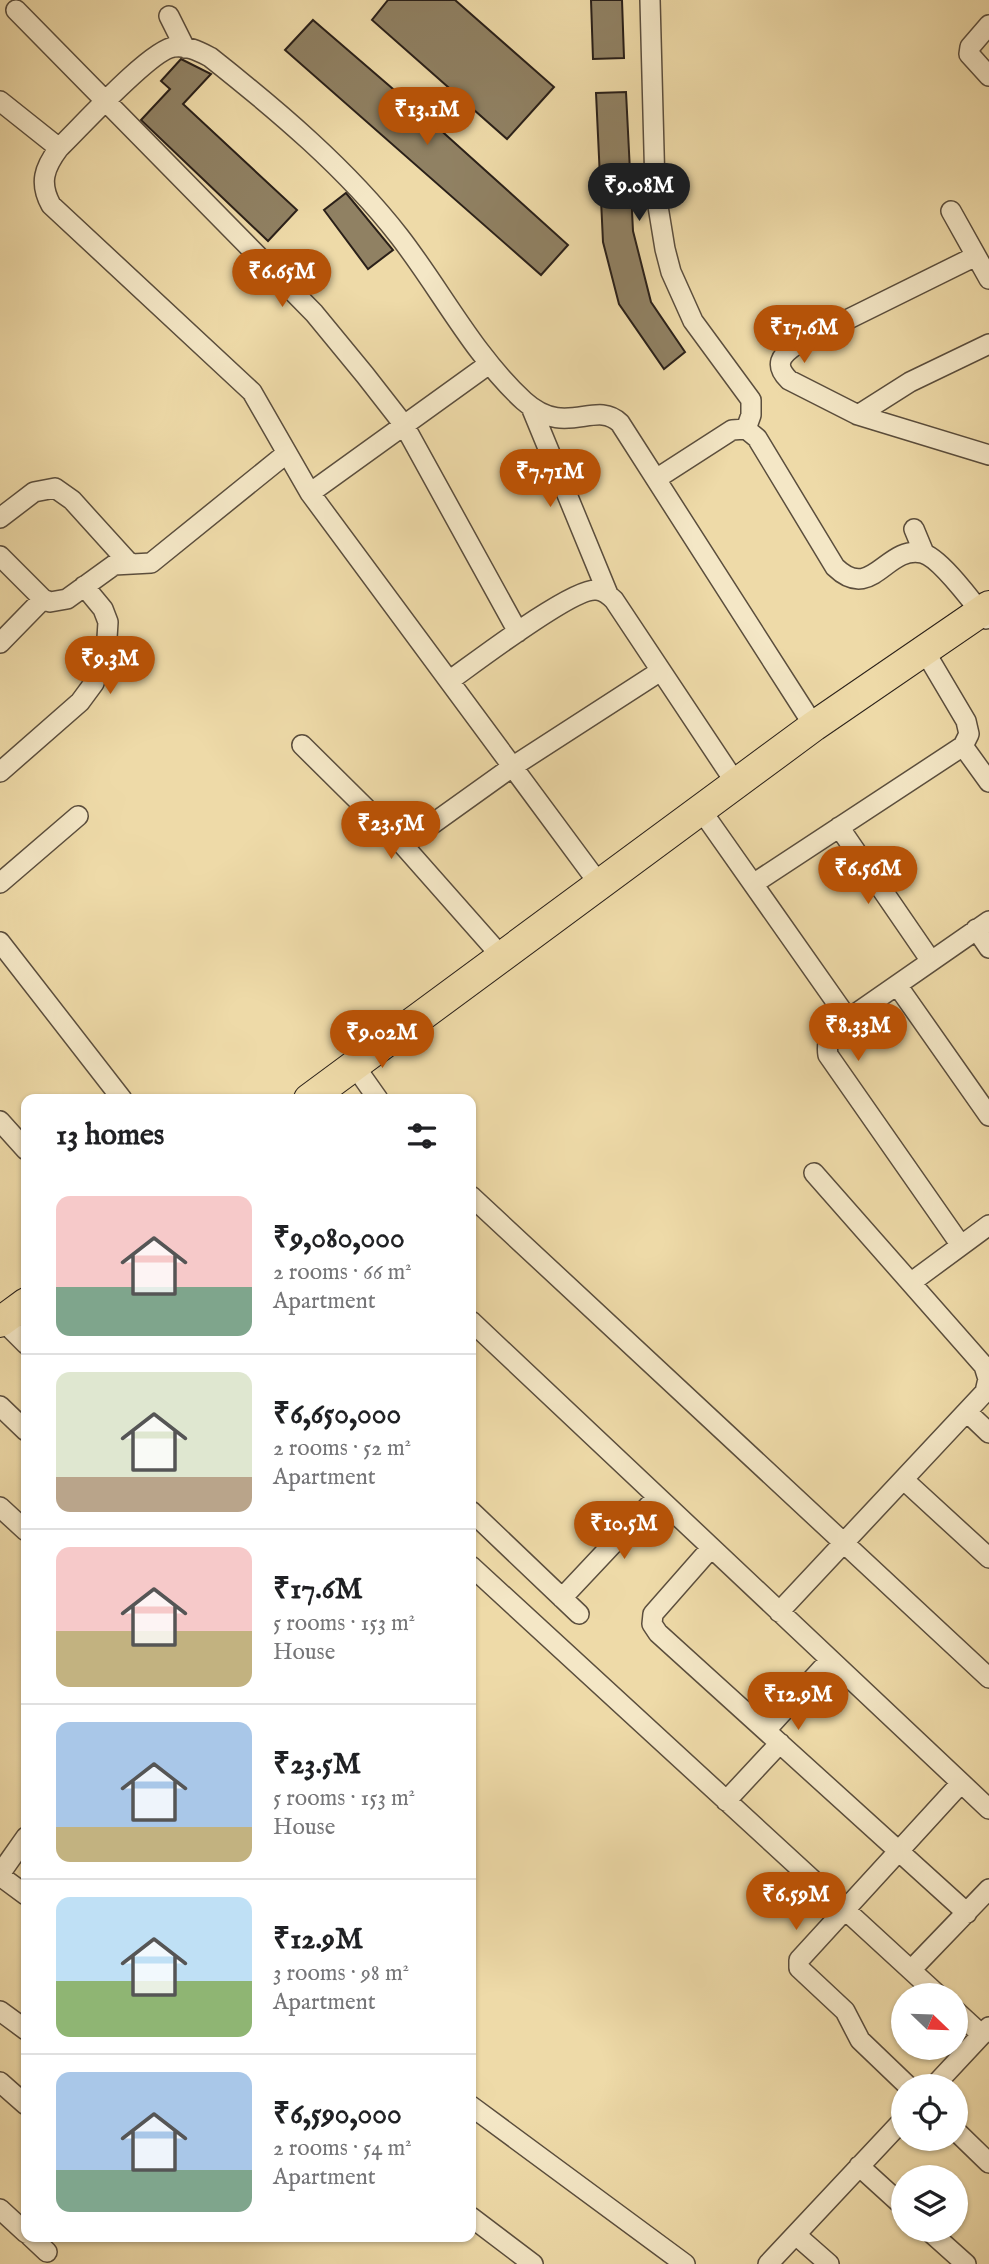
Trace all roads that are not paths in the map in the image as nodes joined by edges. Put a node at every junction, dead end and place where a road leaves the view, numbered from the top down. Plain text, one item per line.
1 (650, 0) edge
2 (16, 10) dead end
3 (169, 16) dead end
4 (989, 25) edge
5 (185, 48) junction
6 (989, 76) edge
7 (0, 102) edge
8 (105, 103) junction
9 (59, 148) junction
10 (951, 211) dead end
11 (976, 256) junction
12 (989, 279) edge
13 (989, 344) edge
14 (489, 364) junction
15 (531, 407) junction
16 (859, 415) junction
17 (404, 425) junction
18 (746, 429) junction
19 (985, 451) edge
20 (287, 453) junction
21 (656, 479) junction
22 (310, 493) junction
23 (0, 518) edge
24 (914, 529) dead end
25 (924, 554) junction
26 (0, 556) edge
27 (130, 564) junction
28 (85, 586) junction
29 (608, 594) junction
30 (43, 599) junction
31 (986, 614) edge
32 (518, 632) junction
33 (0, 643) edge
34 (924, 650) junction
35 (659, 672) junction
36 (449, 681) junction
37 (814, 726) junction
38 (302, 745) dead end
39 (963, 746) junction
40 (512, 767) junction
41 (0, 772) edge
42 (989, 782) edge
43 (737, 785) junction
44 (701, 810) junction
45 (78, 816) dead end
46 (839, 827) junction
47 (403, 845) junction
48 (0, 883) edge
49 (753, 884) junction
50 (600, 885) junction
51 (982, 925) edge
52 (0, 942) edge
53 (989, 948) edge
54 (502, 957) junction
55 (931, 961) junction
56 (897, 985) junction
57 (848, 1019) junction
58 (354, 1065) junction
59 (118, 1094) edge
60 (316, 1094) edge
61 (374, 1094) edge
62 (989, 1116) edge
63 (0, 1121) edge
64 (21, 1144) edge
65 (814, 1173) dead end
66 (476, 1201) edge
67 (988, 1229) edge
68 (960, 1244) junction
69 (912, 1281) junction
70 (21, 1307) edge
71 (1, 1321) edge
72 (476, 1326) edge
73 (21, 1339) edge
74 (0, 1406) edge
75 (967, 1412) junction
76 (21, 1426) edge
77 (989, 1433) edge
78 (904, 1480) junction
79 (657, 1497) junction
80 (0, 1507) edge
81 (476, 1516) edge
82 (21, 1526) edge
83 (843, 1543) junction
84 (711, 1548) junction
85 (989, 1558) edge
86 (476, 1571) edge
87 (587, 1572) junction
88 (547, 1584) junction
89 (562, 1598) junction
90 (779, 1612) junction
91 (579, 1614) dead end
92 (830, 1660) junction
93 (989, 1678) edge
94 (773, 1737) junction
95 (961, 1783) junction
96 (726, 1801) junction
97 (989, 1809) edge
98 (21, 1844) edge
99 (899, 1850) junction
100 (0, 1875) edge
101 (989, 1889) edge
102 (21, 1891) edge
103 (846, 1908) junction
104 (967, 1913) junction
105 (911, 1970) junction
106 (925, 1983) edge
107 (0, 2011) edge
108 (968, 2019) edge
109 (21, 2026) edge
110 (985, 2031) edge
111 (895, 2074) edge
112 (945, 2074) edge
113 (0, 2082) edge
114 (21, 2101) edge
115 (476, 2116) edge
116 (891, 2133) edge
117 (968, 2143) edge
118 (989, 2163) edge
119 (859, 2166) junction
120 (891, 2195) edge
121 (0, 2209) edge
122 (476, 2221) edge
123 (21, 2228) edge
124 (796, 2235) junction
125 (36, 2242) edge
126 (941, 2242) edge
127 (47, 2252) dead end
128 (533, 2264) edge
129 (685, 2264) edge
130 (768, 2264) edge
131 (829, 2264) edge
132 (966, 2264) edge

1 - 18 street
2 - 8 street
3 - 5 street
4 - 6 street
5 - 8 street
5 - 14 street
7 - 9 street
8 - 9 street
8 - 17 street
9 - 20 street
10 - 11 street
11 - 12 street
11 - 16 street
13 - 16 street
14 - 15 street
14 - 17 street
15 - 21 street
15 - 29 street
16 - 19 street
17 - 22 street
17 - 32 street
18 - 21 street
18 - 25 street
20 - 22 street
20 - 27 street
21 - 37 street
22 - 36 street
23 - 27 street
24 - 25 street
25 - 31 street
26 - 30 street
27 - 28 street
28 - 30 street
28 - 41 street
29 - 32 street
29 - 35 street
30 - 33 street
31 - 34 main road
32 - 36 street
34 - 37 main road
34 - 39 street
35 - 40 street
35 - 43 street
36 - 40 street
37 - 43 main road
38 - 47 street
39 - 42 street
39 - 46 street
40 - 47 street
40 - 50 street
43 - 44 main road
44 - 49 street
44 - 50 main road
45 - 48 street
46 - 49 street
46 - 55 street
47 - 54 street
49 - 57 street
50 - 54 main road
51 - 53 street
51 - 55 street
52 - 59 street
54 - 58 main road
55 - 56 street
56 - 57 street
56 - 62 street
57 - 68 street
58 - 60 main road
58 - 61 street
63 - 64 street
65 - 69 street
66 - 83 street
67 - 68 street
68 - 69 street
69 - 75 street
70 - 71 main road
71 - 73 street
72 - 79 street
74 - 76 street
75 - 77 street
75 - 78 street
78 - 83 street
78 - 85 street
79 - 84 street
79 - 87 street
80 - 82 street
81 - 88 street
83 - 90 street
83 - 93 street
84 - 90 street
84 - 94 street
86 - 96 street
87 - 88 street
87 - 89 street
88 - 89 street
89 - 91 street
90 - 92 street
92 - 94 street
92 - 95 street
94 - 96 street
94 - 99 street
95 - 97 street
95 - 99 street
96 - 103 street
98 - 100 street
99 - 103 street
99 - 104 street
100 - 102 street
101 - 104 street
103 - 105 street
103 - 111 street
104 - 105 street
105 - 106 street
107 - 109 street
108 - 110 street
110 - 112 street
113 - 114 street
115 - 129 street
116 - 119 street
117 - 118 street
119 - 120 street
119 - 124 street
121 - 123 street
122 - 128 street
124 - 130 street
124 - 131 street
125 - 127 street
126 - 132 street

